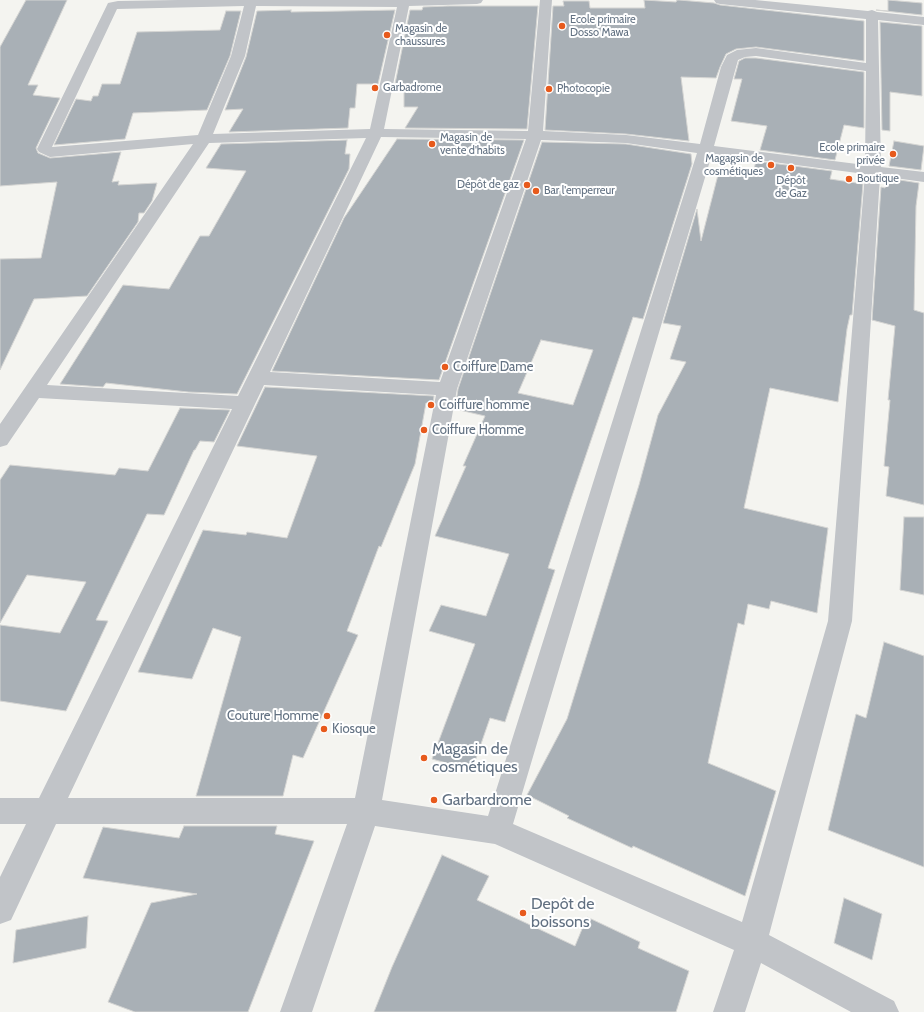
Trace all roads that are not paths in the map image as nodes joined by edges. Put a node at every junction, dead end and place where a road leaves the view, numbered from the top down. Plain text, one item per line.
1 (477, 0) edge
2 (546, 0) edge
3 (720, 0) edge
4 (251, 1) edge
5 (403, 1) edge
6 (872, 14) junction
7 (924, 21) edge
8 (872, 68) junction
9 (376, 132) junction
10 (535, 135) junction
11 (204, 139) junction
12 (706, 149) junction
13 (873, 169) junction
14 (924, 177) edge
15 (257, 378) junction
16 (447, 389) junction
17 (33, 390) junction
18 (245, 403) junction
19 (0, 440) edge
20 (49, 810) junction
21 (0, 811) edge
22 (366, 811) junction
23 (497, 831) junction
24 (0, 909) edge
25 (752, 942) junction
26 (296, 1012) edge
27 (729, 1012) edge
28 (883, 1012) edge

1 - 5 street
2 - 10 street
3 - 6 street
4 - 5 street
4 - 11 street
4 - 11 street
5 - 9 street
6 - 7 street
6 - 8 street
8 - 12 street
8 - 13 street
9 - 10 street
9 - 11 street
9 - 15 street
10 - 12 street
10 - 16 street
11 - 17 street
12 - 13 street
12 - 23 street
13 - 14 street
13 - 25 street
15 - 16 street
15 - 18 street
16 - 22 street
17 - 18 street
17 - 19 street
18 - 20 street
20 - 21 street
20 - 22 street
20 - 24 street
22 - 23 street
22 - 26 street
23 - 25 street
25 - 27 street
25 - 28 street

